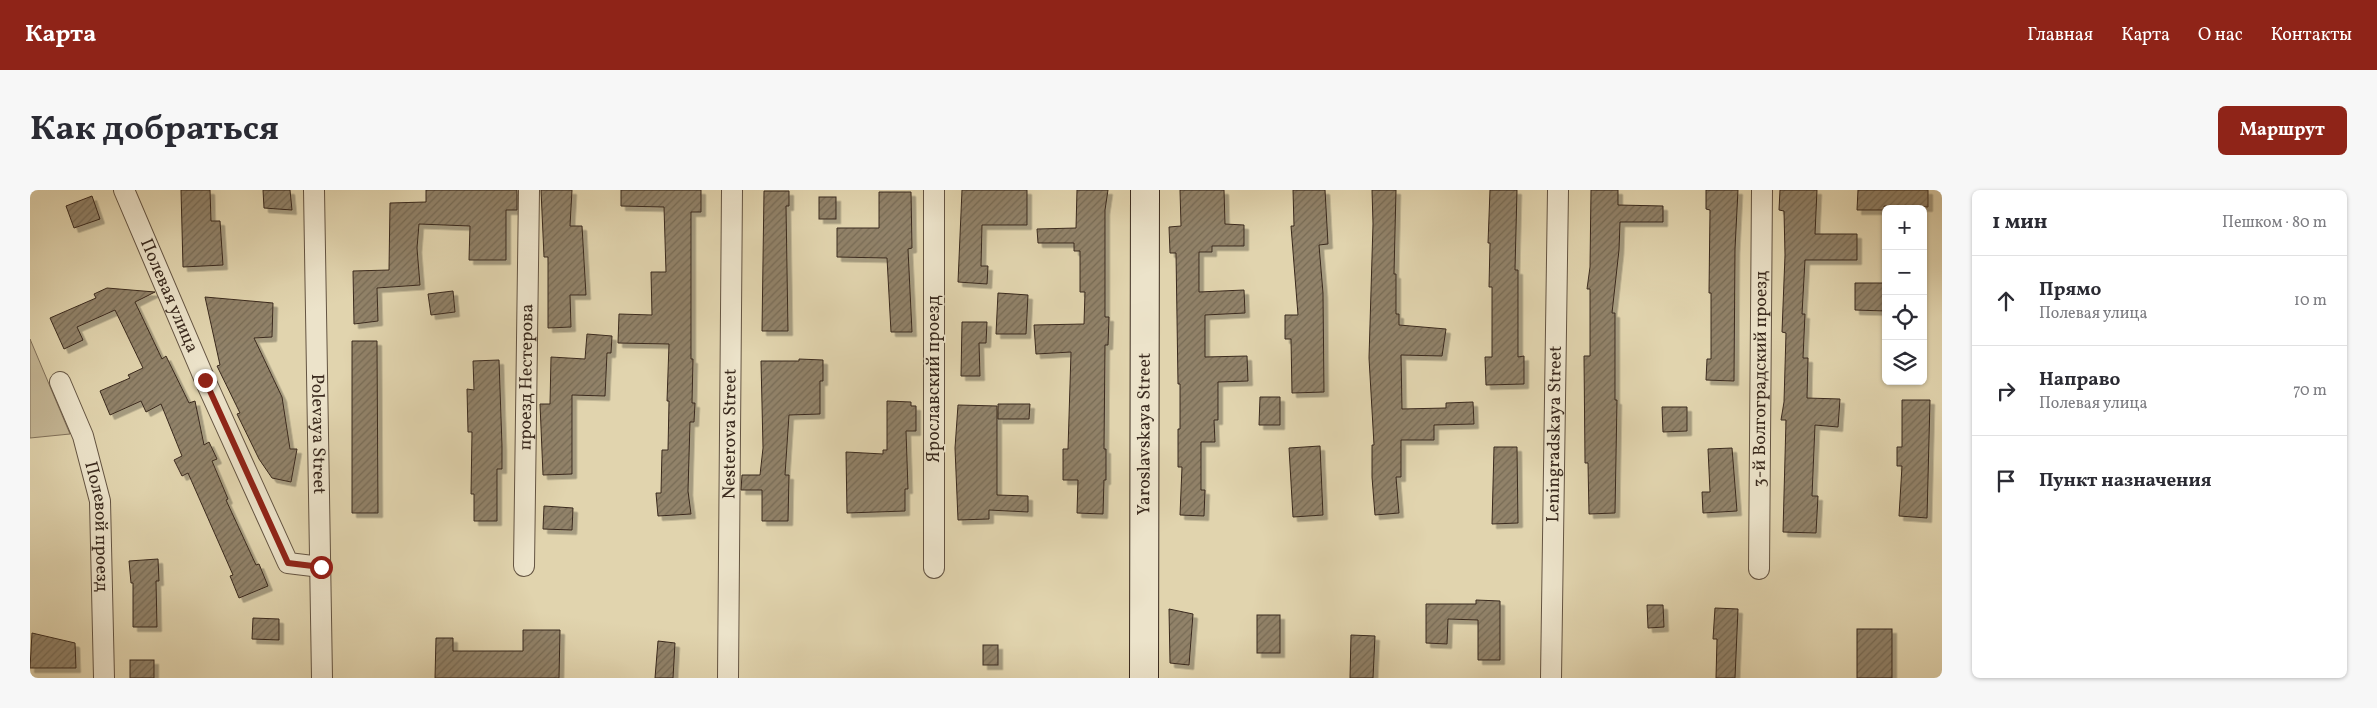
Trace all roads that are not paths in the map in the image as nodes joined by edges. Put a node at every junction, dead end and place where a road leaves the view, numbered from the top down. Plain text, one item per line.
1 (124, 190) edge
2 (314, 190) edge
3 (529, 190) edge
4 (732, 190) edge
5 (934, 190) edge
6 (1145, 190) edge
7 (1558, 190) edge
8 (1762, 190) edge
9 (60, 382) dead end
10 (524, 566) dead end
11 (321, 567) junction
12 (934, 568) dead end
13 (1759, 569) dead end
14 (104, 678) edge
15 (322, 678) edge
16 (728, 678) edge
17 (1144, 678) edge
18 (1551, 678) edge

1 - 11 street, Полевая улица
2 - 11 street, Polevaya Street
3 - 10 street, проезд Нестерова
4 - 16 street, Nesterova Street
5 - 12 street, Ярославский проезд
6 - 17 street, Yaroslavskaya Street
7 - 18 street, Leningradskaya Street
8 - 13 street, 3-й Волгоградский проезд
9 - 14 street, Полевой проезд
11 - 15 street, Polevaya Street

